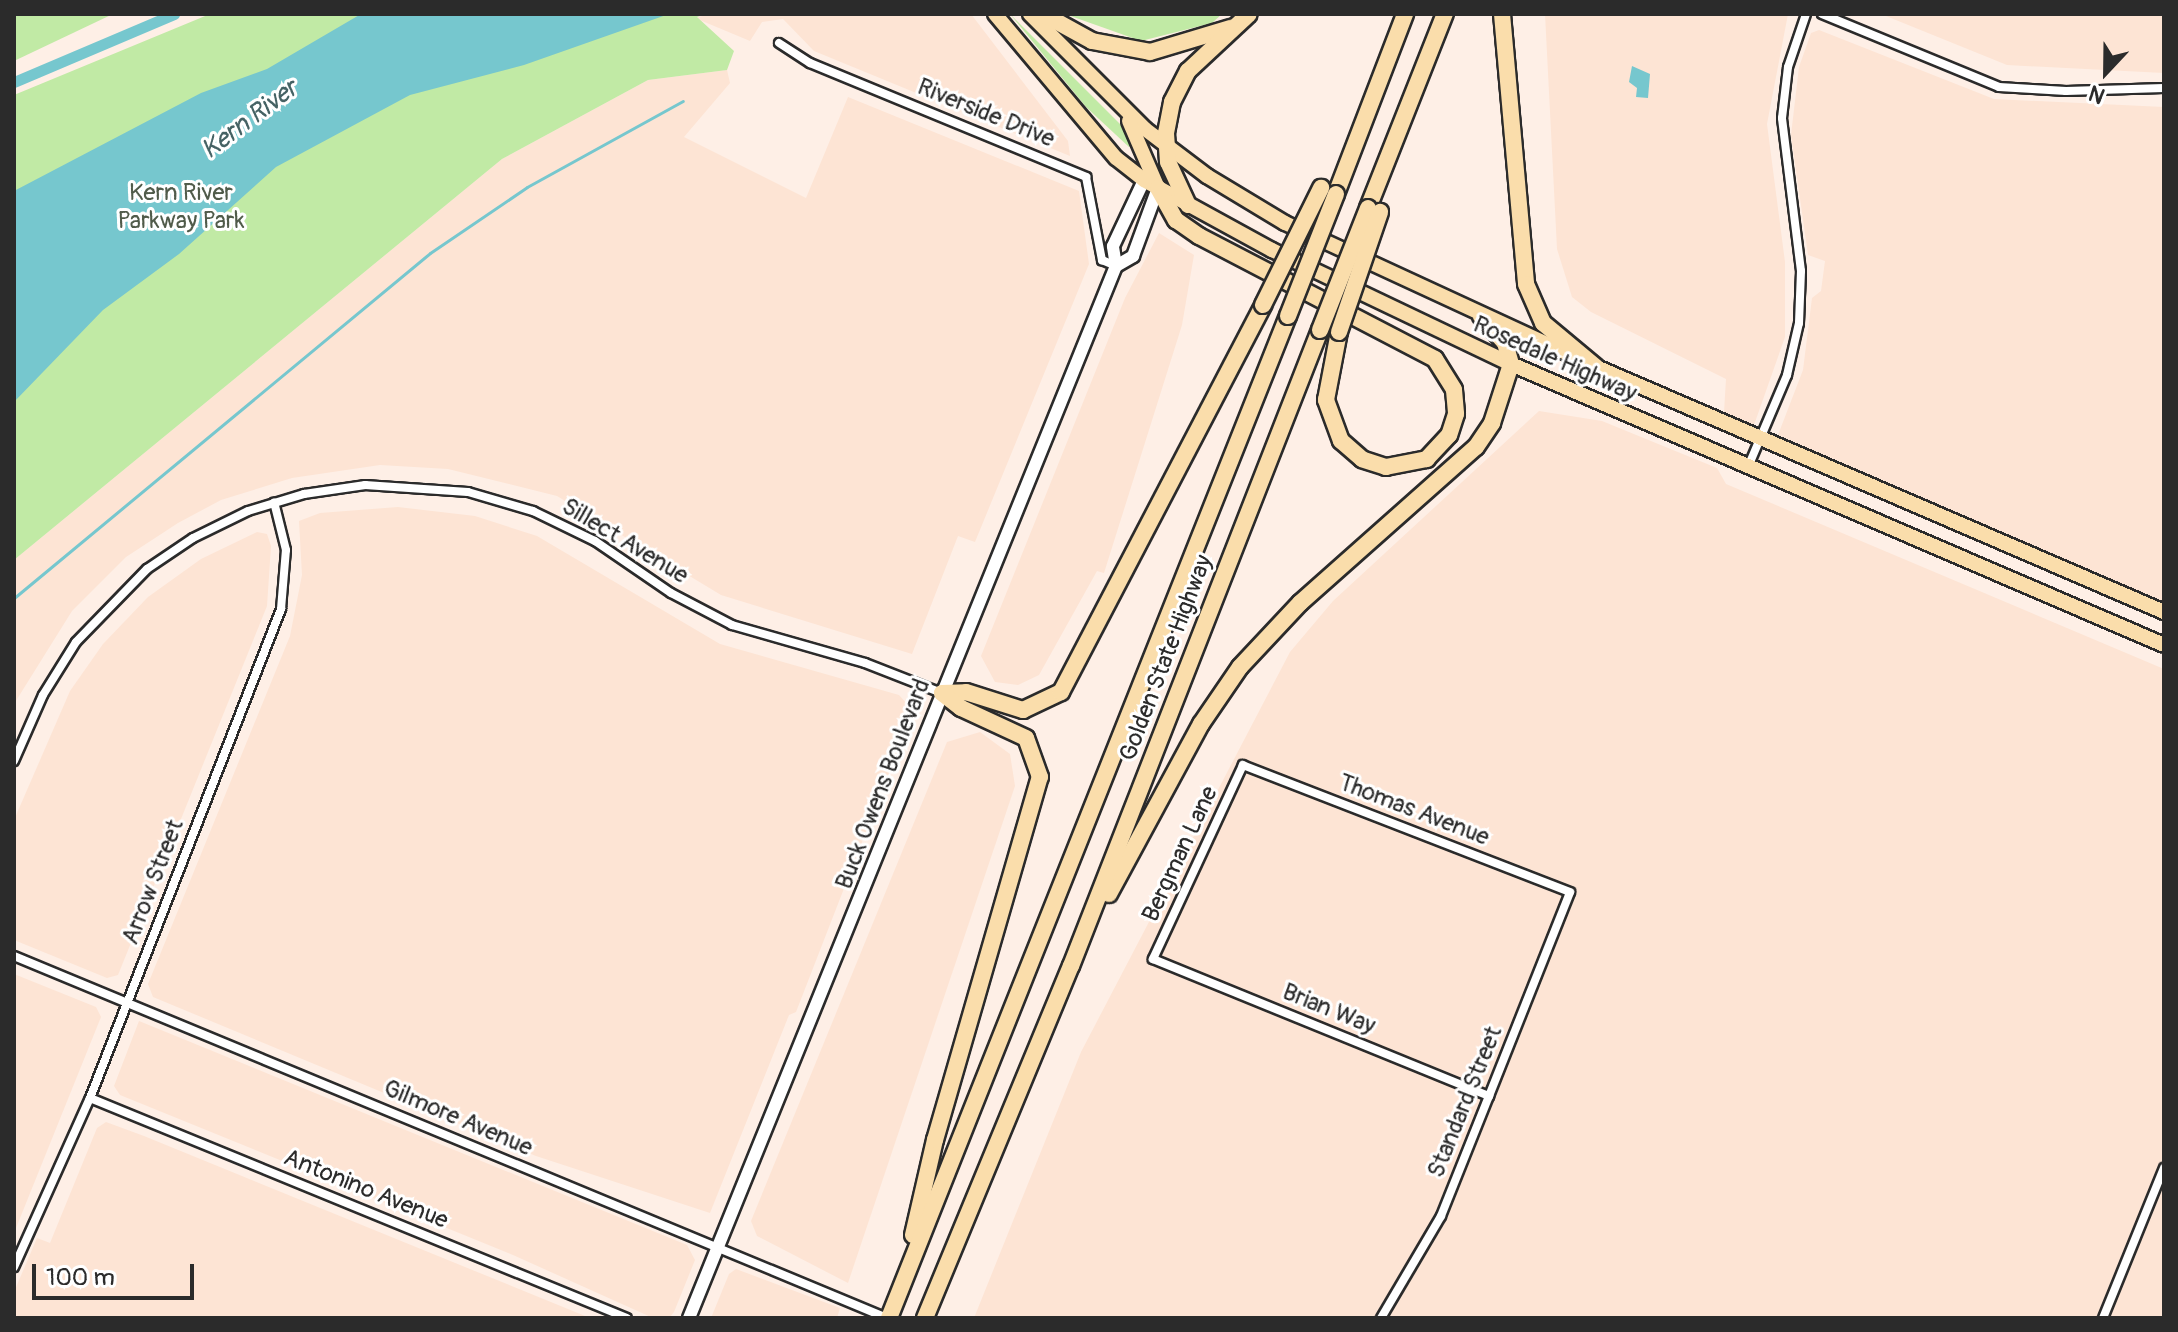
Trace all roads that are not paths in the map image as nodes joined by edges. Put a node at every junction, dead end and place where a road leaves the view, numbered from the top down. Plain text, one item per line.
1 (995, 14) edge
2 (1030, 14) edge
3 (1043, 14) edge
4 (1249, 14) edge
5 (1405, 14) edge
6 (1445, 14) edge
7 (1502, 14) edge
8 (1806, 14) edge
9 (1822, 14) edge
10 (1231, 28) junction
11 (779, 43) dead end
12 (2164, 88) edge
13 (1120, 107) junction
14 (1166, 146) junction
15 (1207, 176) junction
16 (1157, 180) junction
17 (1328, 191) junction
18 (1188, 205) joint
19 (1374, 210) junction
20 (1116, 266) junction
21 (1481, 316) junction
22 (1511, 364) junction
23 (1596, 367) junction
24 (1760, 439) junction
25 (1747, 469) junction
26 (274, 502) junction
27 (2164, 612) edge
28 (2164, 645) edge
29 (942, 693) junction
30 (14, 761) edge
31 (1243, 765) joint
32 (1570, 892) joint
33 (14, 956) edge
34 (1153, 959) joint
35 (1071, 966) junction
36 (129, 1002) junction
37 (1489, 1096) junction
38 (90, 1098) junction
39 (2164, 1168) edge
40 (717, 1249) junction
41 (14, 1267) edge
42 (901, 1288) junction
43 (627, 1318) edge
44 (689, 1318) edge
45 (888, 1318) edge
46 (925, 1318) edge
47 (1381, 1318) edge
48 (2103, 1318) edge

1 - 16 main road
2 - 13 main road, Rosedale Highway
3 - 10 highway
4 - 10 highway
5 - 17 highway, Golden State Highway
6 - 19 highway
7 - 23 highway
8 - 24 street
9 - 12 street
10 - 14 highway
11 - 20 street, Riverside Drive
13 - 14 main road, Rosedale Highway
13 - 16 main road
14 - 15 main road, Rosedale Highway
14 - 16 highway
15 - 16 main road
15 - 21 main road, Rosedale Highway
16 - 18 highway
16 - 19 highway, bridge
16 - 20 main road, Buck Owens Boulevard
16 - 20 main road, Buck Owens Boulevard
17 - 29 highway, bridge
17 - 42 highway, Golden State Highway, bridge
18 - 22 main road, Rosedale Highway
19 - 35 highway, Golden State Highway, bridge
20 - 29 main road, Buck Owens Boulevard
21 - 22 highway
21 - 23 main road, Rosedale Highway
22 - 25 main road, Rosedale Highway
22 - 35 highway
23 - 24 main road, Rosedale Highway
24 - 25 street
24 - 27 main road, Rosedale Highway
25 - 28 main road, Rosedale Highway
26 - 29 street, Sillect Avenue
26 - 30 street, Sillect Avenue
26 - 36 street, Arrow Street
29 - 40 main road, Buck Owens Boulevard
29 - 42 highway
31 - 32 street, Thomas Avenue
31 - 34 street, Bergman Lane
32 - 37 street, Standard Street
33 - 36 street, Gilmore Avenue
34 - 37 street, Brian Way
35 - 46 highway, Golden State Highway
36 - 38 street, Arrow Street
36 - 40 street, Gilmore Avenue
37 - 47 street, Standard Street
38 - 41 street, Arrow Street
38 - 43 street, Antonino Avenue
39 - 48 street
40 - 44 main road, Buck Owens Boulevard
40 - 45 street, Gilmore Avenue
42 - 45 highway, Golden State Highway

